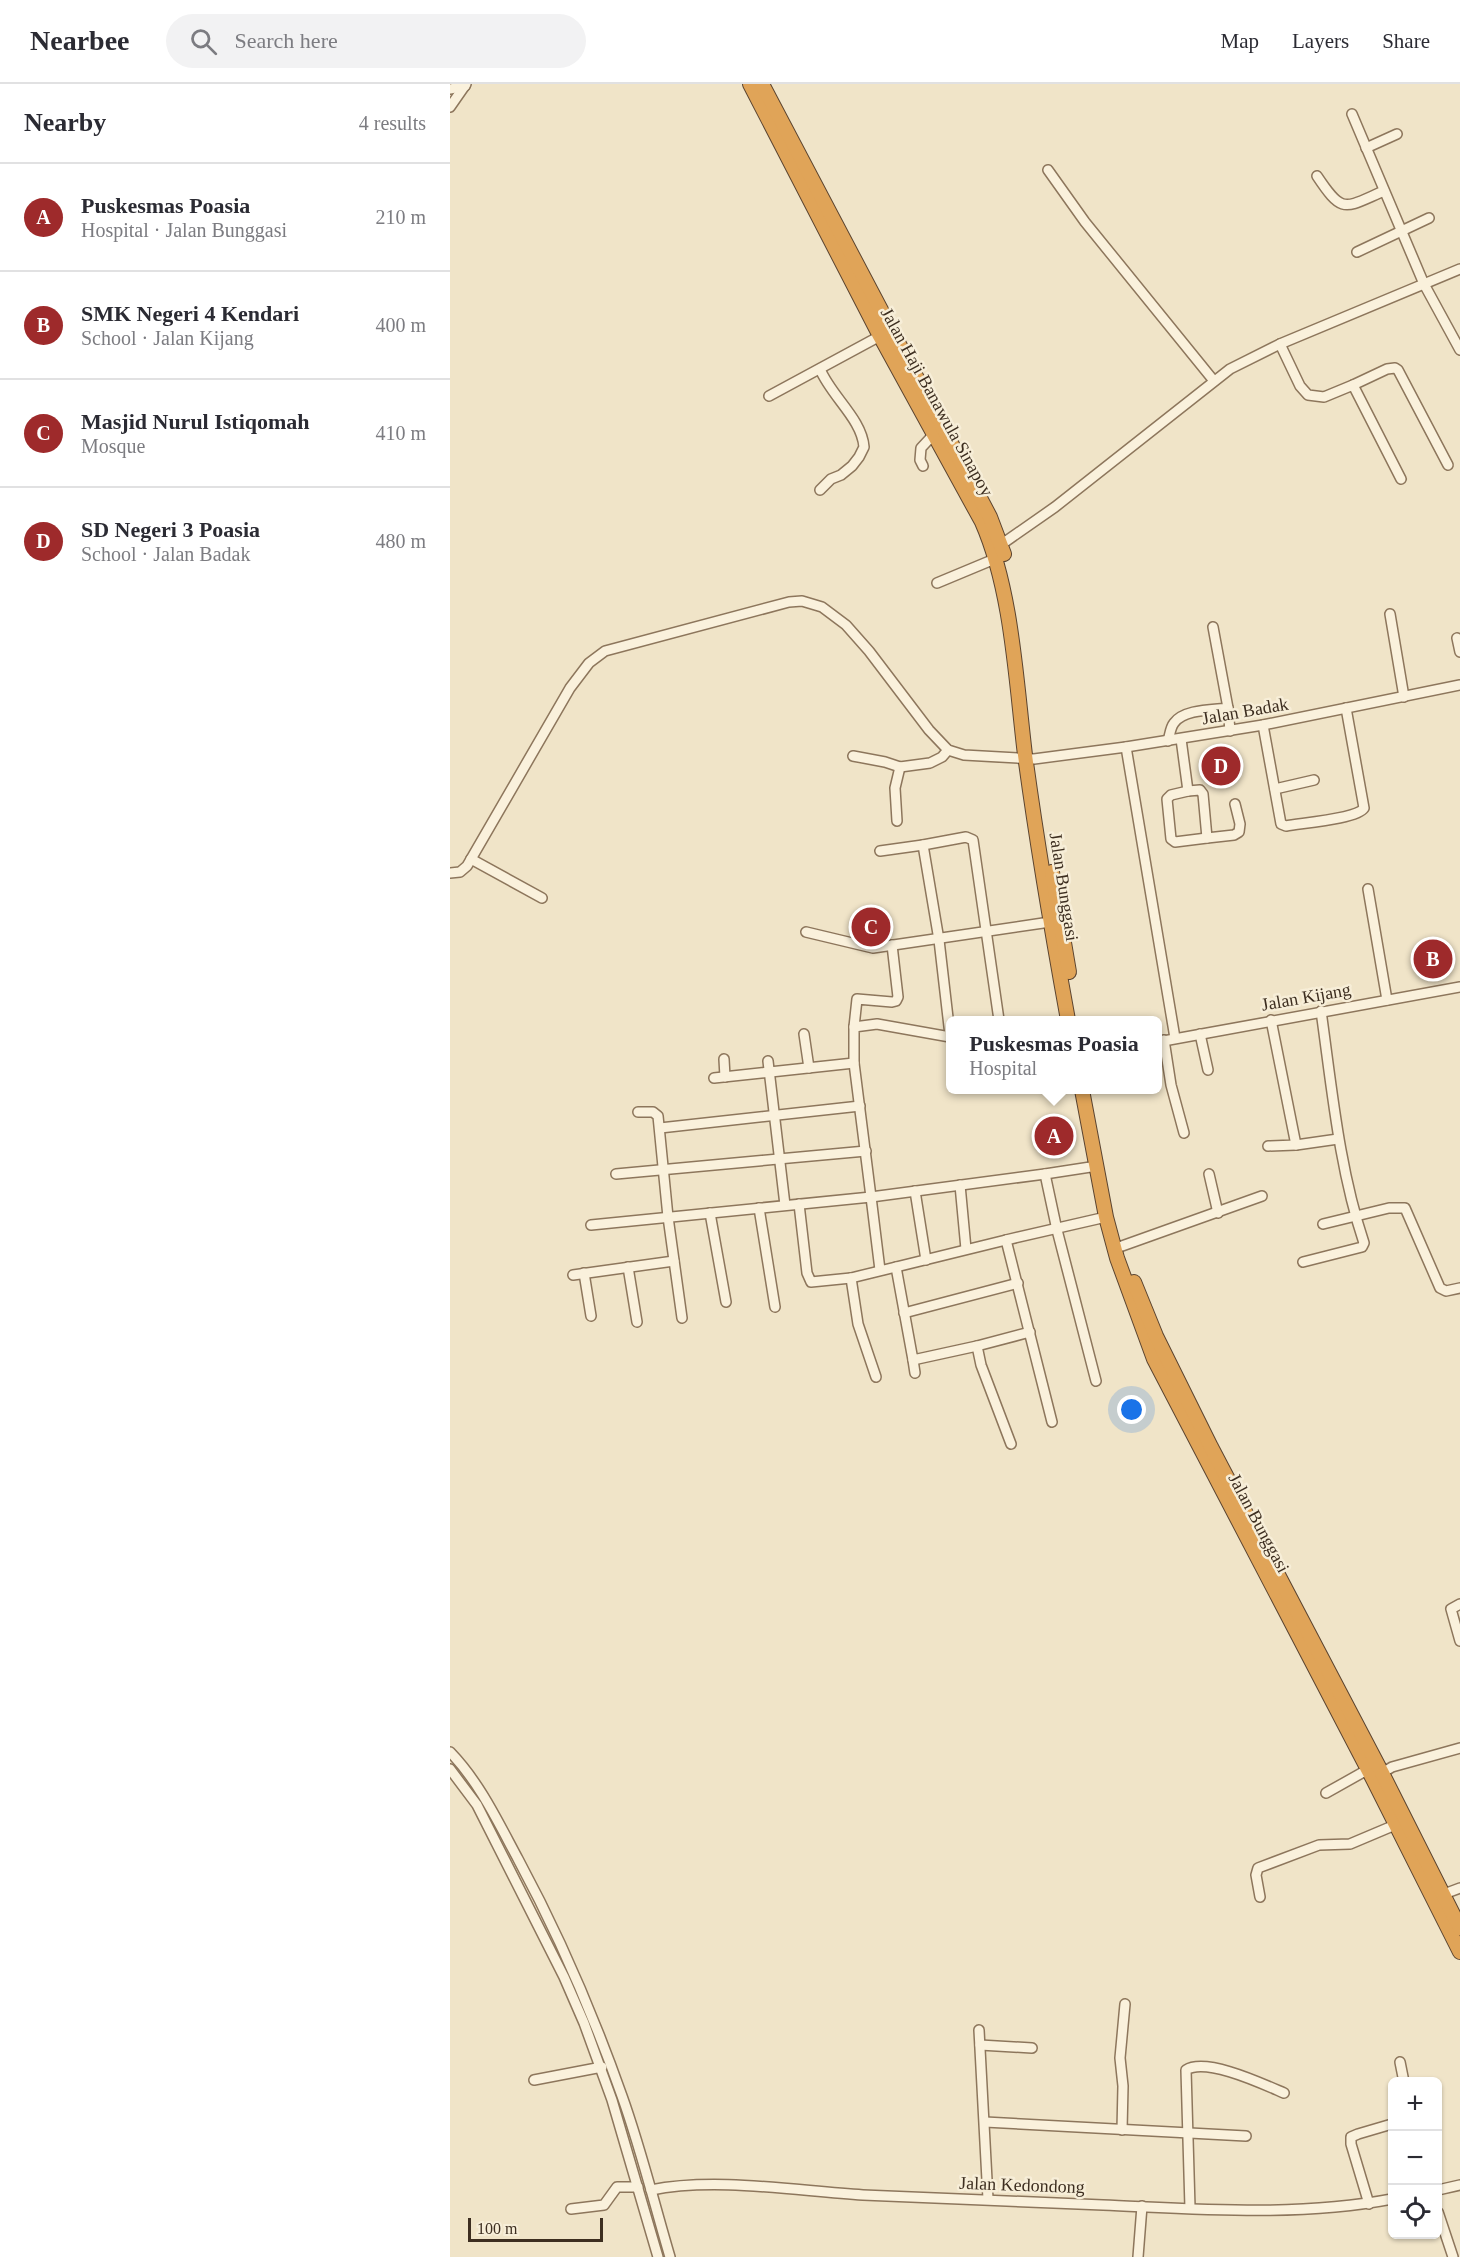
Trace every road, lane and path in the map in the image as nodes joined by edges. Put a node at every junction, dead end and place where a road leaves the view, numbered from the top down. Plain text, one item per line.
1 (750, 84) edge
2 (762, 84) edge
3 (465, 85) edge
4 (450, 89) edge
5 (450, 107) edge
6 (1352, 114) dead end
7 (1397, 134) dead end
8 (1366, 148) junction
9 (1048, 170) dead end
10 (1317, 176) dead end
11 (1384, 191) junction
12 (1429, 218) dead end
13 (1402, 230) junction
14 (1357, 252) dead end
15 (1460, 269) edge
16 (1424, 284) junction
17 (880, 336) junction
18 (1280, 344) junction
19 (1460, 350) edge
20 (820, 369) junction
21 (1214, 381) junction
22 (1353, 385) junction
23 (769, 396) dead end
24 (934, 434) junction
25 (1448, 465) dead end
26 (922, 466) dead end
27 (1401, 479) dead end
28 (820, 490) dead end
29 (986, 519) junction
30 (1002, 544) junction
31 (997, 558) junction
32 (937, 583) dead end
33 (1390, 614) dead end
34 (1213, 627) dead end
35 (1457, 638) dead end
36 (1460, 652) edge
37 (1460, 685) edge
38 (1404, 697) junction
39 (1228, 708) junction
40 (1346, 708) junction
41 (1263, 725) junction
42 (1230, 731) junction
43 (1181, 739) junction
44 (1168, 741) junction
45 (1126, 747) junction
46 (948, 750) junction
47 (853, 756) dead end
48 (1030, 759) junction
49 (900, 767) junction
50 (1314, 780) dead end
51 (1275, 789) junction
52 (1188, 791) junction
53 (1235, 804) dead end
54 (897, 821) dead end
55 (1207, 837) junction
56 (923, 845) junction
57 (880, 851) dead end
58 (471, 859) junction
59 (451, 876) edge
60 (1368, 889) dead end
61 (542, 898) dead end
62 (1050, 922) junction
63 (988, 931) junction
64 (806, 932) dead end
65 (939, 940) junction
66 (892, 945) junction
67 (1460, 987) edge
68 (1388, 1000) junction
69 (1322, 1011) junction
70 (948, 1016) edge
71 (999, 1016) edge
72 (1067, 1016) edge
73 (1077, 1016) edge
74 (1271, 1020) junction
75 (854, 1027) junction
76 (804, 1034) dead end
77 (1200, 1034) junction
78 (946, 1035) edge
79 (1175, 1038) junction
80 (1162, 1041) edge
81 (1162, 1045) edge
82 (724, 1059) dead end
83 (768, 1061) dead end
84 (854, 1063) junction
85 (809, 1068) junction
86 (1208, 1070) dead end
87 (770, 1072) junction
88 (725, 1077) junction
89 (714, 1078) dead end
90 (1083, 1094) edge
91 (1091, 1094) edge
92 (860, 1106) junction
93 (638, 1112) dead end
94 (775, 1117) junction
95 (660, 1128) junction
96 (1184, 1133) dead end
97 (1095, 1136) junction
98 (1338, 1139) junction
99 (1296, 1145) junction
100 (1268, 1146) dead end
101 (866, 1151) junction
102 (780, 1159) junction
103 (1097, 1166) junction
104 (663, 1170) junction
105 (616, 1174) dead end
106 (1046, 1174) junction
107 (1209, 1174) dead end
108 (960, 1185) junction
109 (915, 1191) junction
110 (1262, 1196) dead end
111 (871, 1197) junction
112 (799, 1204) junction
113 (785, 1205) junction
114 (759, 1208) junction
115 (710, 1213) junction
116 (1218, 1213) junction
117 (1354, 1215) junction
118 (668, 1217) junction
119 (1106, 1217) junction
120 (1323, 1224) dead end
121 (591, 1225) dead end
122 (1057, 1230) junction
123 (1006, 1240) junction
124 (1122, 1246) junction
125 (966, 1249) junction
126 (926, 1260) junction
127 (674, 1262) junction
128 (1303, 1262) dead end
129 (628, 1267) junction
130 (896, 1267) junction
131 (880, 1270) junction
132 (584, 1273) junction
133 (573, 1275) dead end
134 (851, 1278) junction
135 (1018, 1284) junction
136 (1460, 1288) edge
137 (726, 1302) dead end
138 (776, 1307) dead end
139 (904, 1313) junction
140 (591, 1316) dead end
141 (682, 1318) dead end
142 (637, 1322) dead end
143 (1030, 1332) junction
144 (977, 1346) junction
145 (1160, 1357) junction
146 (913, 1360) junction
147 (915, 1373) dead end
148 (876, 1377) dead end
149 (1096, 1381) dead end
150 (1052, 1422) dead end
151 (1011, 1444) dead end
152 (1460, 1604) edge
153 (1460, 1641) edge
154 (1460, 1748) edge
155 (450, 1752) edge
156 (450, 1769) edge
157 (1374, 1774) junction
158 (1326, 1793) dead end
159 (1395, 1825) junction
160 (1460, 1888) edge
161 (1444, 1894) junction
162 (1260, 1897) dead end
163 (1460, 1928) edge
164 (1460, 1952) edge
165 (1125, 2004) dead end
166 (979, 2030) dead end
167 (980, 2045) junction
168 (1032, 2048) dead end
169 (1400, 2062) dead end
170 (602, 2067) junction
171 (1403, 2077) edge
172 (534, 2080) dead end
173 (1284, 2093) dead end
174 (623, 2098) junction
175 (612, 2100) junction
176 (985, 2122) junction
177 (1388, 2125) edge
178 (1122, 2130) junction
179 (1187, 2134) junction
180 (1246, 2136) dead end
181 (1460, 2185) edge
182 (638, 2187) junction
183 (1442, 2189) edge
184 (651, 2190) junction
185 (988, 2199) junction
186 (1388, 2200) edge
187 (1369, 2204) junction
188 (1142, 2206) junction
189 (1190, 2208) junction
190 (571, 2210) dead end
191 (1442, 2226) edge
192 (658, 2257) edge
193 (670, 2257) edge
194 (1138, 2257) edge
195 (1453, 2257) edge

1 - 17 highway, Jalan Haji Banawula Sinapoy
2 - 29 highway, Jalan Haji Banawula Sinapoy
3 - 4 street
3 - 5 street
6 - 8 street
7 - 8 street
8 - 11 street
9 - 21 street
10 - 11 street
11 - 13 street
12 - 13 street
13 - 14 street
13 - 16 street
15 - 16 street
16 - 18 street
16 - 19 street
17 - 20 street
17 - 24 highway, Jalan Haji Banawula Sinapoy
18 - 21 street
18 - 22 street
20 - 23 street
20 - 28 street
21 - 30 street
22 - 25 street
22 - 27 street
24 - 26 street
24 - 29 highway, Jalan Haji Banawula Sinapoy
29 - 30 highway, Jalan Haji Banawula Sinapoy
29 - 31 highway, Jalan Haji Banawula Sinapoy
30 - 48 highway, Jalan Haji Banawula Sinapoy
31 - 32 street
31 - 48 highway, Jalan Haji Banawula Sinapoy
33 - 38 street
34 - 39 street
35 - 36 street
37 - 38 street, Jalan Badak
38 - 40 street, Jalan Badak
39 - 42 street
39 - 44 street
40 - 41 street, Jalan Badak
40 - 51 street
41 - 42 street, Jalan Badak
41 - 51 street
42 - 43 street, Jalan Badak
43 - 44 street, Jalan Badak
43 - 52 street
44 - 45 street, Jalan Badak
45 - 48 street, Jalan Badak
45 - 79 street
46 - 48 street, Jalan Badak
46 - 49 street
46 - 58 street
47 - 49 street
48 - 62 highway, Jalan Bunggasi
48 - 73 highway, Jalan Bunggasi
49 - 54 street
50 - 51 street
52 - 55 street
52 - 55 street
53 - 55 street
56 - 57 street
56 - 63 street
56 - 65 street
58 - 59 street
58 - 61 street
60 - 68 street
62 - 63 street
62 - 72 highway, Jalan Bunggasi
63 - 65 street
63 - 71 street
64 - 66 street
65 - 66 street
65 - 70 street
66 - 75 street
67 - 68 street, Jalan Kijang
68 - 69 street, Jalan Kijang
69 - 74 street, Jalan Kijang
69 - 98 street
74 - 77 street, Jalan Kijang
74 - 99 street
75 - 78 street
75 - 84 street
76 - 85 street
77 - 79 street, Jalan Kijang
77 - 86 street
79 - 80 street, Jalan Kijang
81 - 96 street
82 - 88 street
83 - 87 street
84 - 85 street
84 - 92 street
85 - 87 street
87 - 88 street
87 - 94 street
88 - 89 street
90 - 97 highway, Jalan Bunggasi
91 - 97 highway, Jalan Bunggasi
92 - 94 street
92 - 101 street
93 - 95 street
94 - 95 street
94 - 102 street
95 - 104 street
97 - 103 highway, Jalan Bunggasi
97 - 124 highway, Jalan Bunggasi
98 - 99 street
98 - 117 street
99 - 100 street
101 - 102 street
101 - 111 street
102 - 104 street
102 - 113 street
103 - 106 street
103 - 119 highway, Jalan Bunggasi
104 - 105 street
104 - 118 street
106 - 108 street
106 - 122 street
107 - 116 street
108 - 109 street
108 - 125 street
109 - 111 street
109 - 126 street
110 - 116 street
111 - 112 street
111 - 131 street
112 - 113 street
112 - 134 street
113 - 114 street
114 - 115 street
114 - 138 street
115 - 118 street
115 - 137 street
116 - 124 street
117 - 120 street
117 - 128 street
117 - 136 street
118 - 121 street
118 - 127 street
119 - 122 street
119 - 145 highway, Jalan Bunggasi
122 - 123 street
122 - 149 street
123 - 125 street
123 - 135 street
124 - 145 highway, Jalan Bunggasi
125 - 126 street
126 - 130 street
127 - 129 street
127 - 141 street
129 - 132 street
129 - 142 street
130 - 131 street
130 - 139 street
131 - 134 street
132 - 133 street
132 - 140 street
134 - 148 street
135 - 139 street
135 - 143 street
139 - 146 street
143 - 144 street
143 - 150 street
144 - 146 street
144 - 151 street
145 - 157 highway, Jalan Bunggasi
146 - 147 street
152 - 153 street
154 - 157 street
155 - 174 street
156 - 170 street
157 - 158 street
157 - 159 highway, Jalan Bunggasi
157 - 161 highway, Jalan Bunggasi
159 - 162 street
159 - 164 highway, Jalan Bunggasi
160 - 161 street
161 - 163 highway, Jalan Bunggasi
165 - 178 street
166 - 167 street
167 - 168 street
167 - 176 street
169 - 171 street
170 - 172 street
170 - 175 street
173 - 179 street
174 - 175 street
174 - 184 street
175 - 182 street
176 - 178 street
176 - 185 street
177 - 187 street
178 - 179 street
179 - 180 street
179 - 189 street
181 - 183 street
182 - 190 street
182 - 192 street
184 - 185 street, Jalan Kedondong
184 - 193 street
185 - 188 street, Jalan Kedondong
186 - 187 street, Jalan Kedondong
187 - 189 street, Jalan Kedondong
188 - 189 street, Jalan Kedondong
188 - 194 street
191 - 195 street

